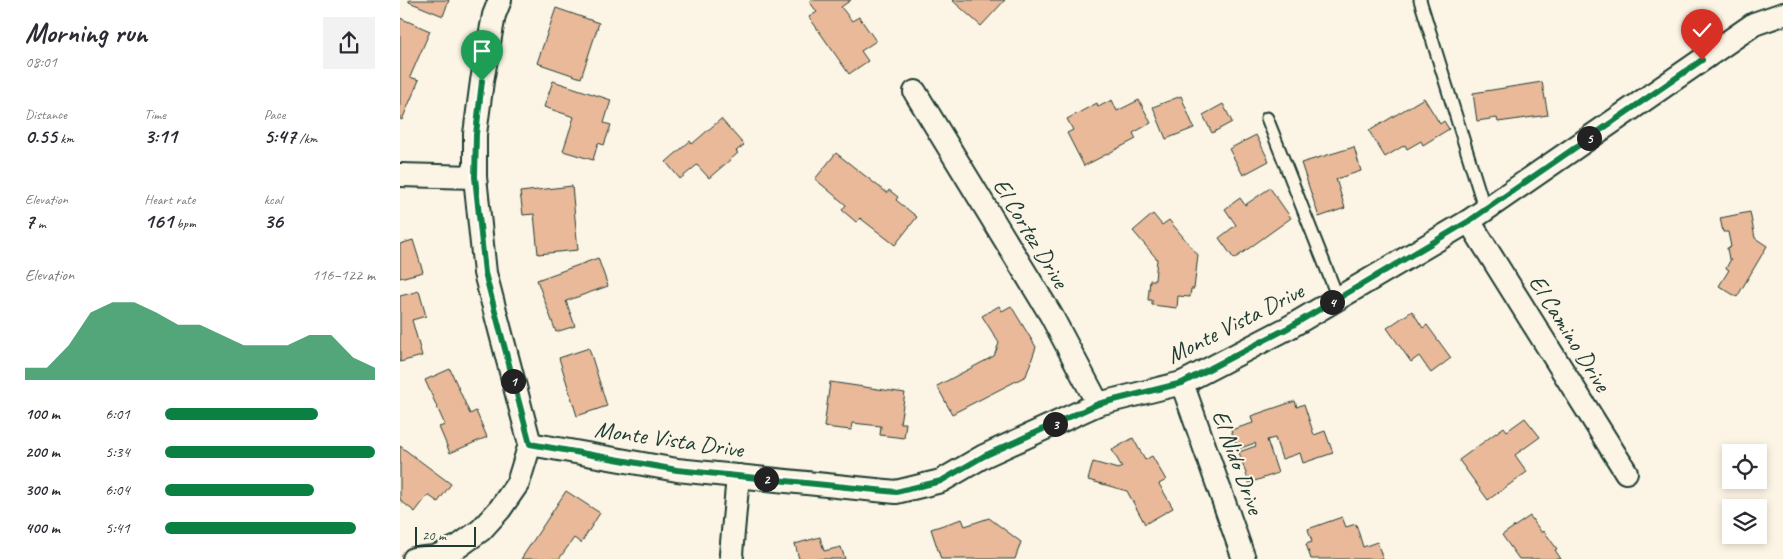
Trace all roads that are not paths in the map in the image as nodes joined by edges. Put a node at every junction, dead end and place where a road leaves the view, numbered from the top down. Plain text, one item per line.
1 (500, 0) edge
2 (1420, 0) edge
3 (1783, 14) edge
4 (914, 92) dead end
5 (1267, 118) dead end
6 (400, 175) edge
7 (475, 177) junction
8 (1477, 216) junction
9 (1338, 298) junction
10 (1182, 383) junction
11 (1098, 404) junction
12 (530, 444) junction
13 (1626, 472) dead end
14 (738, 476) junction
15 (414, 559) edge
16 (732, 559) edge
17 (1244, 559) edge

1 - 7 street
2 - 8 lane
3 - 8 street, Monte Vista Drive
4 - 11 street, El Cortez Drive
5 - 9 lane
6 - 7 street
7 - 12 street
8 - 9 street, Monte Vista Drive
8 - 13 street, El Camino Drive
9 - 10 street, Monte Vista Drive
10 - 11 street, Monte Vista Drive
10 - 17 street, El Nido Drive
11 - 14 street, Monte Vista Drive
12 - 14 street, Monte Vista Drive
12 - 15 street
14 - 16 street

